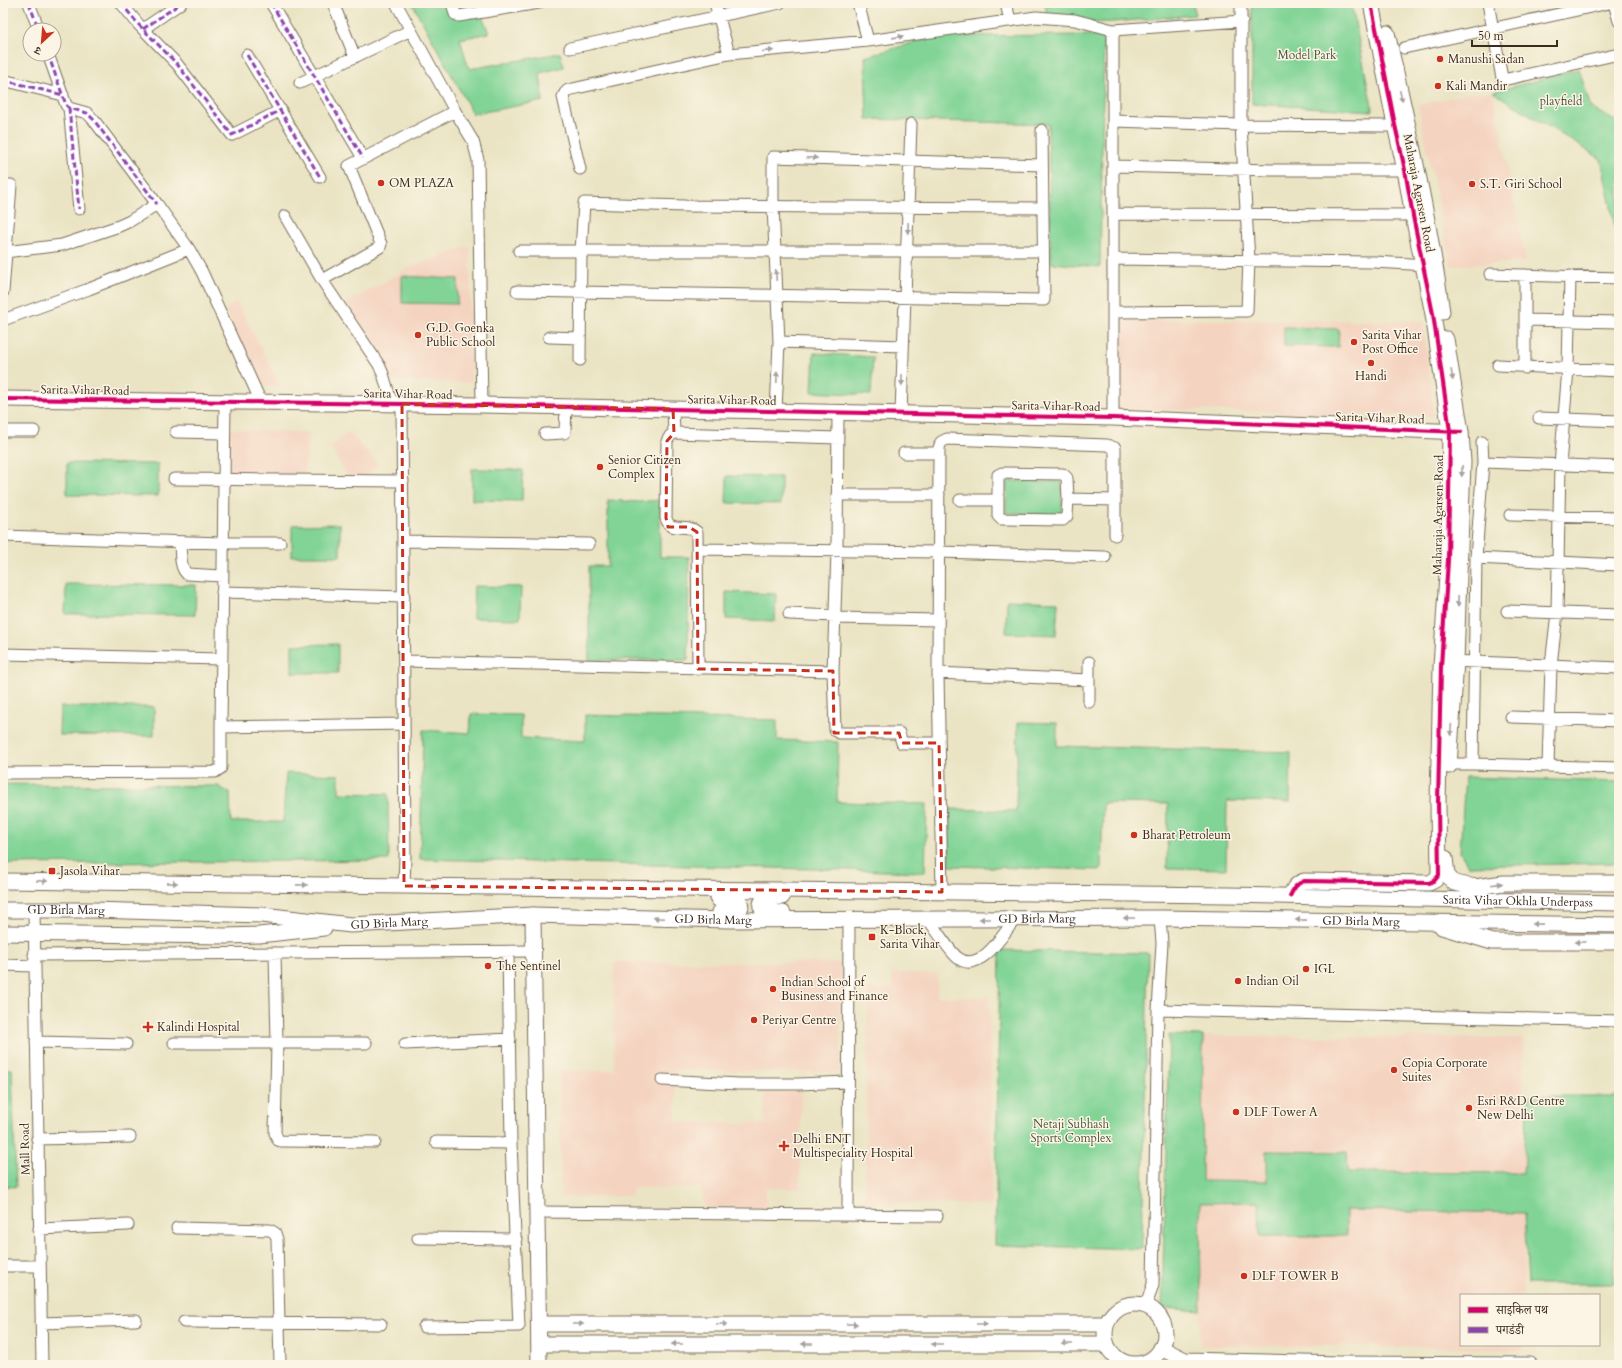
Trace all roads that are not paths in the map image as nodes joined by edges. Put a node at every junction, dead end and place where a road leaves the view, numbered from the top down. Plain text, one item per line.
1 (29, 3) edge
2 (121, 3) edge
3 (182, 3) edge
4 (271, 3) edge
5 (333, 3) edge
6 (396, 3) edge
7 (452, 3) edge
8 (539, 3) edge
9 (715, 3) edge
10 (780, 3) edge
11 (858, 3) edge
12 (1006, 3) edge
13 (1241, 3) edge
14 (1371, 3) edge
15 (1380, 3) edge
16 (1488, 3) edge
17 (1609, 3) edge
18 (1614, 3) edge
19 (510, 6) edge
20 (1569, 7) edge
21 (719, 17) junction
22 (1010, 21) junction
23 (1242, 21) junction
24 (1619, 21) edge
25 (36, 22) edge
26 (1493, 29) junction
27 (143, 30) junction
28 (411, 30) junction
29 (1113, 30) junction
30 (868, 41) junction
31 (570, 48) dead end
32 (1404, 48) dead end
33 (730, 54) junction
34 (1619, 54) edge
35 (247, 55) dead end
36 (355, 57) junction
37 (51, 62) edge
38 (1389, 67) junction
39 (316, 76) junction
40 (3, 80) edge
41 (300, 83) dead end
42 (63, 95) junction
43 (69, 108) junction
44 (281, 110) junction
45 (455, 111) junction
46 (1113, 121) junction
47 (911, 124) dead end
48 (1401, 124) junction
49 (1241, 125) junction
50 (1042, 130) dead end
51 (363, 158) junction
52 (911, 161) junction
53 (1042, 165) junction
54 (1113, 166) junction
55 (580, 169) dead end
56 (1244, 169) junction
57 (1411, 170) junction
58 (320, 177) dead end
59 (3, 185) edge
60 (158, 204) junction
61 (773, 206) junction
62 (909, 207) junction
63 (1043, 208) junction
64 (78, 209) dead end
65 (1113, 214) junction
66 (1247, 215) junction
67 (1419, 215) junction
68 (285, 216) dead end
69 (189, 249) junction
70 (1043, 250) junction
71 (519, 251) dead end
72 (582, 251) junction
73 (775, 251) junction
74 (907, 251) junction
75 (6, 252) junction
76 (1113, 259) junction
77 (1249, 260) junction
78 (1429, 265) junction
79 (1490, 274) dead end
80 (1525, 275) junction
81 (1570, 276) junction
82 (1619, 278) edge
83 (322, 280) junction
84 (517, 291) dead end
85 (3, 292) edge
86 (581, 292) junction
87 (777, 295) junction
88 (905, 298) junction
89 (1113, 312) junction
90 (3, 320) edge
91 (1525, 320) junction
92 (1570, 321) junction
93 (1619, 322) edge
94 (549, 337) dead end
95 (580, 338) junction
96 (779, 342) junction
97 (903, 346) junction
98 (580, 360) dead end
99 (1498, 365) dead end
100 (1526, 368) junction
101 (1568, 369) junction
102 (1619, 371) edge
103 (3, 399) edge
104 (225, 402) junction
105 (261, 402) junction
106 (397, 404) junction
107 (482, 405) junction
108 (566, 407) junction
109 (673, 409) junction
110 (776, 411) junction
111 (838, 412) junction
112 (901, 413) junction
113 (1113, 418) junction
114 (1539, 418) dead end
115 (1564, 418) junction
116 (1619, 421) edge
117 (3, 431) edge
118 (34, 431) dead end
119 (1456, 431) junction
120 (176, 432) dead end
121 (224, 433) junction
122 (674, 433) junction
123 (545, 434) dead end
124 (838, 438) junction
125 (1482, 442) dead end
126 (904, 453) dead end
127 (939, 453) junction
128 (1482, 462) junction
129 (1560, 465) junction
130 (1619, 467) edge
131 (174, 479) dead end
132 (223, 480) junction
133 (403, 481) junction
134 (838, 495) junction
135 (939, 495) junction
136 (1068, 499) junction
137 (960, 500) dead end
138 (998, 500) junction
139 (1115, 500) junction
140 (1510, 516) dead end
141 (1558, 516) junction
142 (1619, 518) edge
143 (1115, 535) dead end
144 (3, 536) edge
145 (403, 541) junction
146 (180, 542) junction
147 (222, 543) junction
148 (280, 543) dead end
149 (589, 544) dead end
150 (698, 549) junction
151 (837, 551) junction
152 (939, 552) junction
153 (1105, 557) dead end
154 (1476, 558) junction
155 (1558, 561) junction
156 (1619, 565) edge
157 (222, 576) junction
158 (222, 592) junction
159 (404, 597) junction
160 (1507, 611) dead end
161 (1557, 613) junction
162 (789, 614) dead end
163 (1619, 615) edge
164 (835, 617) junction
165 (938, 620) junction
166 (3, 654) edge
167 (221, 659) junction
168 (404, 661) junction
169 (1449, 661) junction
170 (1475, 661) junction
171 (1089, 662) dead end
172 (1551, 665) junction
173 (1619, 668) edge
174 (698, 669) junction
175 (833, 671) junction
176 (938, 673) junction
177 (1089, 680) junction
178 (1089, 702) dead end
179 (1512, 717) dead end
180 (1550, 718) junction
181 (1619, 721) edge
182 (404, 724) junction
183 (221, 727) junction
184 (939, 743) junction
185 (1444, 764) junction
186 (1474, 764) junction
187 (1548, 766) junction
188 (1619, 768) edge
189 (3, 773) edge
190 (3, 881) edge
191 (1619, 883) edge
192 (404, 886) junction
193 (1476, 887) junction
194 (660, 889) junction
195 (826, 891) junction
196 (942, 892) junction
197 (1290, 896) junction
198 (1418, 898) junction
199 (1619, 903) edge
200 (3, 910) edge
201 (34, 910) junction
202 (533, 914) junction
203 (1160, 918) junction
204 (678, 919) junction
205 (928, 919) junction
206 (1015, 919) junction
207 (826, 920) junction
208 (848, 920) junction
209 (1424, 922) junction
210 (351, 925) junction
211 (1619, 925) edge
212 (3, 933) edge
213 (33, 933) junction
214 (1619, 942) edge
215 (534, 951) junction
216 (508, 952) junction
217 (275, 953) junction
218 (34, 960) junction
219 (3, 965) edge
220 (1158, 1010) junction
221 (1619, 1021) edge
222 (510, 1039) junction
223 (36, 1042) junction
224 (277, 1042) junction
225 (174, 1043) dead end
226 (366, 1043) dead end
227 (126, 1044) dead end
228 (405, 1044) dead end
229 (662, 1080) dead end
230 (848, 1082) junction
231 (130, 1137) dead end
232 (37, 1139) junction
233 (375, 1142) dead end
234 (436, 1142) dead end
235 (512, 1143) junction
236 (537, 1212) junction
237 (848, 1215) junction
238 (936, 1216) dead end
239 (128, 1225) dead end
240 (177, 1228) dead end
241 (39, 1229) junction
242 (418, 1238) dead end
243 (516, 1239) junction
244 (3, 1266) edge
245 (40, 1266) junction
246 (1146, 1306) junction
247 (136, 1320) dead end
248 (41, 1322) junction
249 (184, 1322) dead end
250 (279, 1324) junction
251 (381, 1324) dead end
252 (539, 1324) junction
253 (1105, 1324) junction
254 (424, 1327) dead end
255 (539, 1344) junction
256 (1106, 1344) junction
257 (1161, 1348) junction
258 (1152, 1363) edge
259 (42, 1365) edge
260 (280, 1365) edge
261 (539, 1365) edge
262 (1530, 1365) edge

1 - 25 street
2 - 27 street
3 - 27 street
4 - 39 street
5 - 36 street
6 - 28 street
7 - 19 street
8 - 19 street
9 - 21 street
10 - 21 street
11 - 30 street
12 - 22 street
13 - 23 street
14 - 38 street, Maharaja Agarsen Road
15 - 38 street, Maharaja Agarsen Road
16 - 26 street
17 - 20 street
18 - 24 street
20 - 26 street
21 - 31 street
21 - 33 street
22 - 29 street
30 -> 22 street
23 - 29 street
23 - 49 street
26 - 32 street
26 - 34 street
27 - 44 street
28 - 36 street
28 - 45 street
29 - 46 street
33 -> 30 street
33 - 55 street
35 - 44 street
36 - 39 street
37 - 42 street
38 - 48 street, Maharaja Agarsen Road
39 - 41 street
39 - 51 street
40 - 42 street
42 - 43 street
43 - 60 street
43 - 64 street
44 - 58 street
45 - 51 street
45 - 107 street
46 - 49 street
46 - 54 street
47 - 52 street
48 - 49 street
48 - 57 street, Maharaja Agarsen Road
49 - 56 street
50 - 53 street
51 - 83 street
52 - 53 street
61 -> 52 street
52 - 62 street
53 - 63 street
54 - 56 street
54 - 65 street
56 - 57 street
56 - 66 street
57 - 67 street, Maharaja Agarsen Road
59 - 75 street
60 - 69 street
60 - 75 street
61 - 62 street
61 - 72 street
61 - 73 street
62 - 63 street
62 -> 74 street
63 - 70 street
65 - 66 street
65 - 76 street
66 - 67 street
66 - 77 street
67 - 78 street, Maharaja Agarsen Road
68 - 83 street
69 - 90 street
69 - 105 street
70 - 74 street
70 - 88 street
71 - 72 street
72 - 73 street
72 - 86 street
73 - 74 street
87 -> 73 street
74 - 88 street
75 - 85 street
76 - 77 street
76 - 89 street
77 - 78 street
77 - 89 street
78 - 119 street, Maharaja Agarsen Road
79 - 80 street
80 - 81 street
80 - 91 street
81 - 82 street
81 - 92 street
83 - 106 street
84 - 86 street
86 - 87 street
86 - 95 street
87 - 88 street
87 - 96 street
88 - 97 street
89 - 113 street
91 - 92 street
91 - 100 street
92 - 93 street
92 - 101 street
94 - 95 street
95 - 98 street
96 - 97 street
110 -> 96 street
97 -> 112 street
99 - 100 street
100 - 101 street
101 - 102 street
101 - 115 street
103 - 104 street, Sarita Vihar Road
104 - 105 street, Sarita Vihar Road
104 - 121 street
105 - 106 street, Sarita Vihar Road
106 - 107 street, Sarita Vihar Road
106 - 133 street
107 - 108 street, Sarita Vihar Road
108 - 109 street, Sarita Vihar Road
108 - 123 street
109 - 110 street, Sarita Vihar Road
109 - 122 street
110 - 111 street, Sarita Vihar Road
111 - 112 street, Sarita Vihar Road
111 - 124 street
112 - 113 street, Sarita Vihar Road
113 - 119 street, Sarita Vihar Road
114 - 115 street
115 - 116 street
115 - 129 street
117 - 118 street
119 - 169 street, Maharaja Agarsen Road
120 - 121 street
121 - 132 street
122 - 124 street
122 - 150 street
124 - 134 street
125 - 128 street
126 - 127 street
127 - 135 street
127 - 139 street
128 - 129 street
128 - 154 street
129 - 130 street
129 - 141 street
131 - 132 street
132 - 133 street
132 - 147 street
133 - 145 street
134 - 135 street
134 - 151 street
135 - 152 street
136 - 138 street
136 - 138 street
136 - 139 street
137 - 138 street
139 - 143 street
140 - 141 street
141 - 142 street
141 - 155 street
144 - 146 street
145 - 149 street
145 - 159 street
146 - 147 street
146 - 157 street
147 - 148 street
147 - 157 street
150 - 151 street
150 - 174 street
151 - 152 street
151 - 164 street
152 - 153 street
152 - 165 street
154 - 155 street
154 - 170 street
155 - 156 street
155 - 161 street
157 - 158 street
158 - 159 street
158 - 167 street
159 - 168 street
160 - 161 street
161 - 163 street
161 - 172 street
162 - 164 street
164 - 165 street
164 - 175 street
165 - 176 street
166 - 167 street
167 - 183 street
168 - 174 street
168 - 182 street
169 - 170 street
169 - 185 street, Maharaja Agarsen Road
170 - 172 street
170 - 186 street
171 - 177 street
172 - 173 street
172 - 180 street
174 - 175 street
175 - 184 street
176 - 177 street
176 - 184 street
177 - 178 street
179 - 180 street
180 - 181 street
180 - 187 street
182 - 183 street
182 - 192 street
183 - 189 street
184 - 196 street
185 - 186 street
185 - 193 street, Maharaja Agarsen Road
185 - 197 street, Maharaja Agarsen Road
186 - 187 street
187 - 188 street
190 -> 192 street, GD Birla Marg
193 -> 191 street
192 -> 194 street, GD Birla Marg
193 - 198 street
194 - 195 street, GD Birla Marg
194 - 204 street
195 - 196 street, GD Birla Marg
195 - 207 street
196 - 197 street, GD Birla Marg
197 - 198 street, GD Birla Marg
198 - 199 street, Sarita Vihar Okhla Underpass
200 - 201 street, GD Birla Marg
201 - 210 street, GD Birla Marg
201 - 213 street, Mall Road
204 -> 202 street, GD Birla Marg
202 - 210 street, GD Birla Marg
202 - 215 street
203 -> 206 street, GD Birla Marg
209 -> 203 street, GD Birla Marg
203 - 220 street
204 - 207 street, GD Birla Marg
206 -> 205 street, GD Birla Marg
205 - 206 street
205 - 208 street, GD Birla Marg
207 - 208 street, GD Birla Marg
208 - 230 street
211 -> 209 street, Sarita Vihar Okhla Underpass
214 -> 209 street
210 - 213 street
212 - 213 street
213 - 218 street, Mall Road
215 - 216 street
215 - 236 street
216 - 217 street
216 - 222 street
217 - 218 street
217 - 224 street
218 - 219 street
218 - 223 street, Mall Road
220 - 221 street
220 - 246 street
222 - 228 street
222 - 235 street
223 - 227 street
223 - 232 street, Mall Road
224 - 225 street
224 - 226 street
224 - 233 street
229 - 230 street
230 - 237 street
231 - 232 street
232 - 241 street, Mall Road
234 - 235 street
235 - 243 street
236 - 237 street
236 - 252 street
237 - 238 street
239 - 241 street
240 - 250 street
241 - 245 street, Mall Road
242 - 243 street
243 - 254 street
244 - 245 street
245 - 248 street, Mall Road
246 - 253 street
246 - 257 street
247 - 248 street
248 - 259 street, Mall Road
249 - 250 street
250 - 251 street
250 - 260 street
252 -> 253 street
252 - 255 street
253 - 256 street
256 -> 255 street
255 - 261 street
256 - 258 street
257 - 258 street
257 - 262 street

